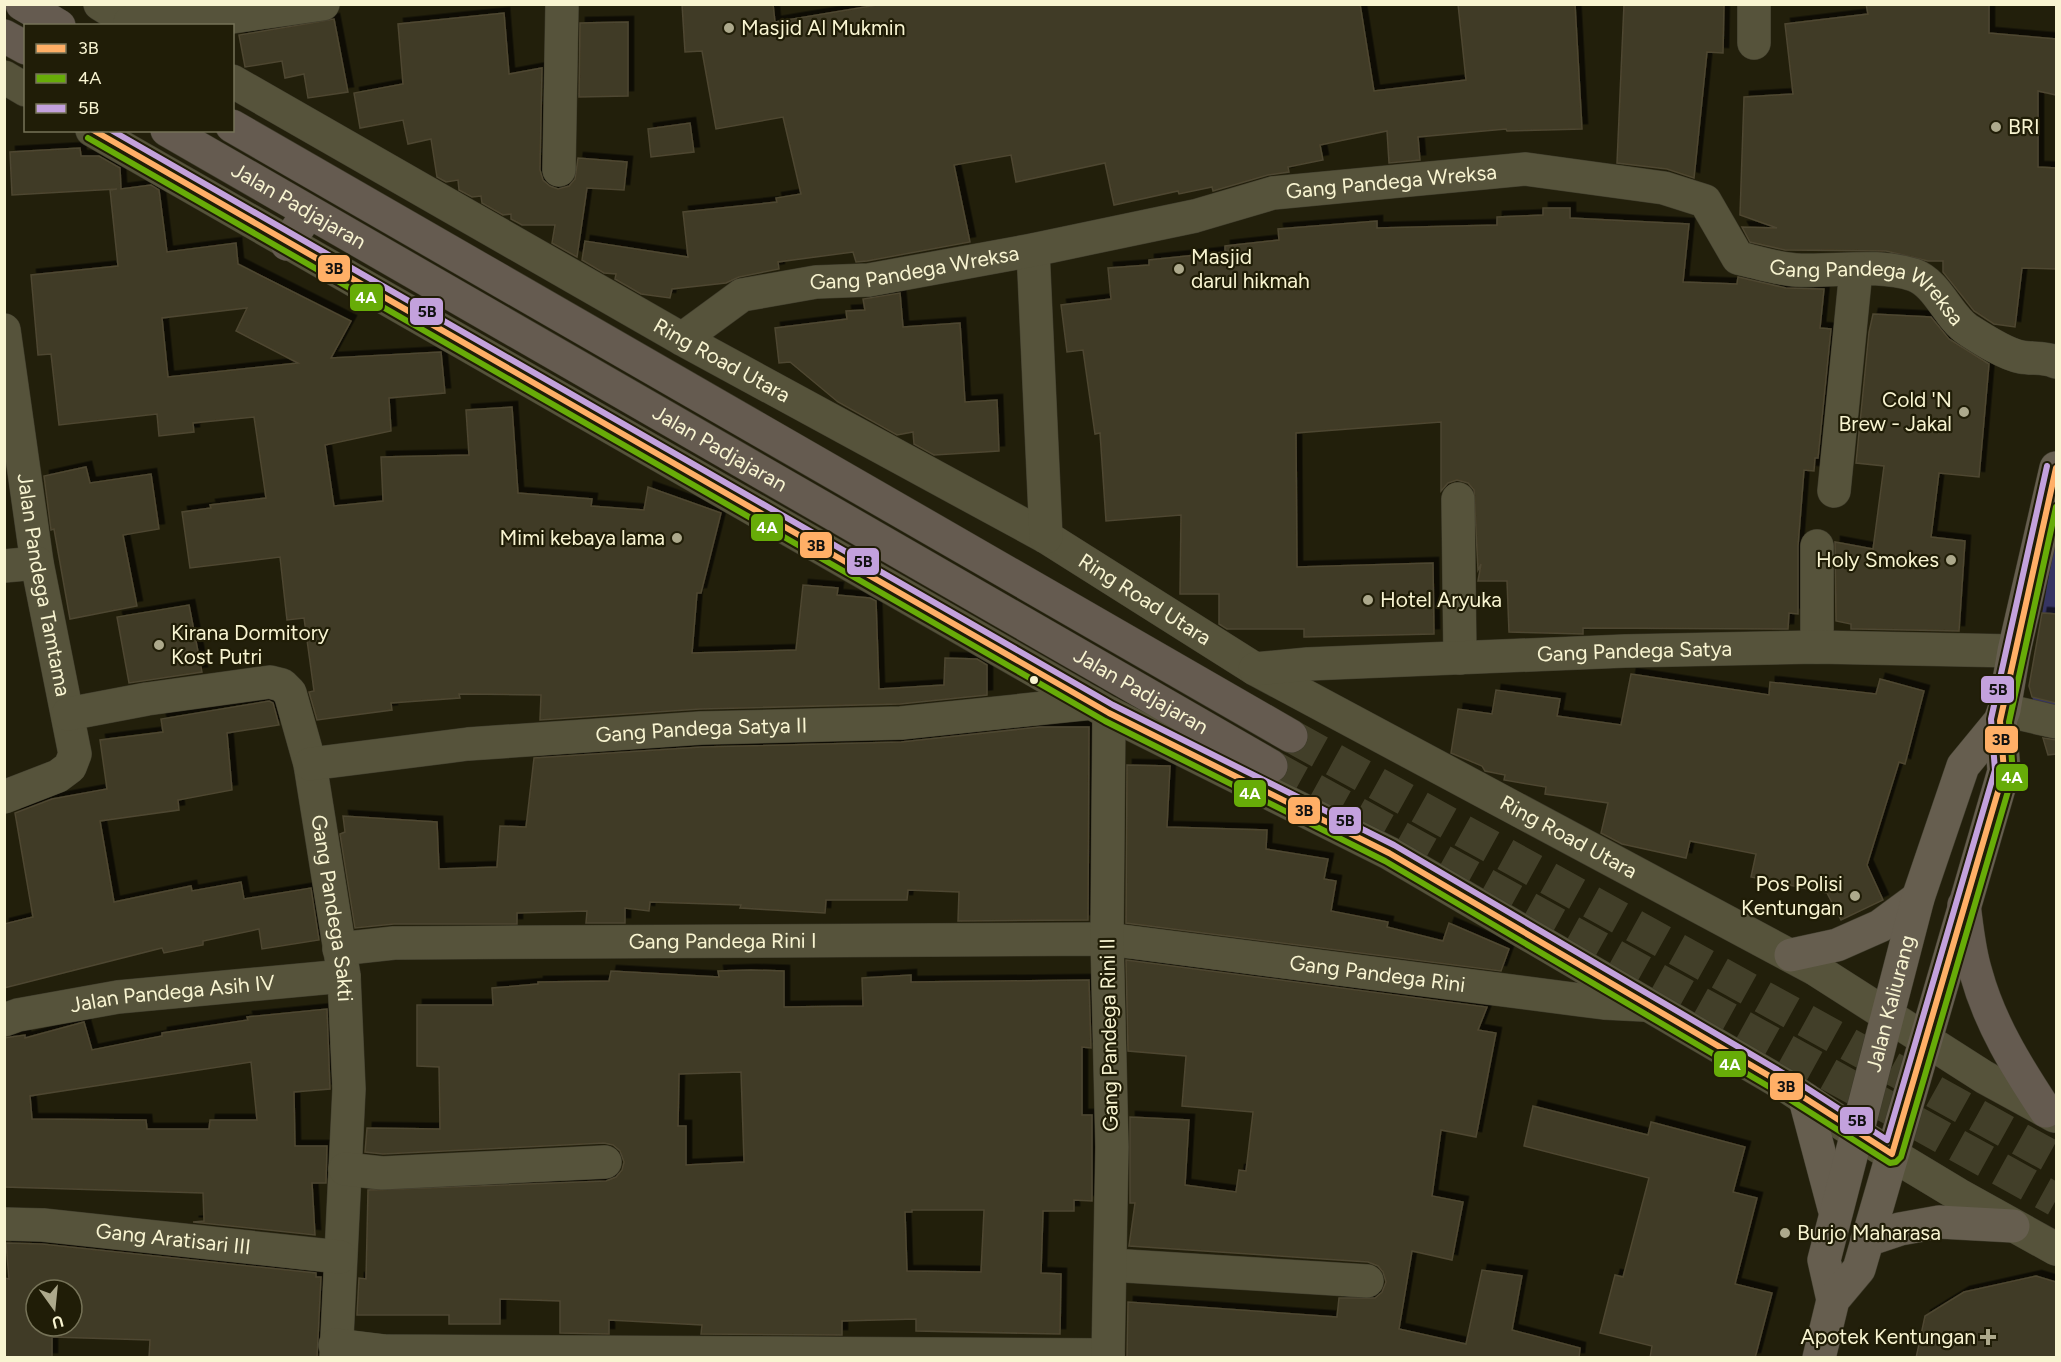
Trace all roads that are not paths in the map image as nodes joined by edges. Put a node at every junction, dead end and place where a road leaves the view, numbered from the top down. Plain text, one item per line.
1 (22, 4) edge
2 (100, 4) edge
3 (323, 4) edge
4 (562, 4) edge
5 (1754, 4) edge
6 (56, 24) edge
7 (133, 24) edge
8 (4, 36) edge
9 (1754, 43) dead end
10 (24, 47) edge
11 (4, 77) edge
12 (234, 82) edge
13 (24, 89) edge
14 (234, 127) edge
15 (95, 132) edge
16 (170, 132) edge
17 (560, 170) dead end
18 (308, 213) junction
19 (287, 244) junction
20 (1033, 250) junction
21 (1856, 270) junction
22 (4, 330) edge
23 (682, 339) junction
24 (2056, 362) edge
25 (2056, 468) edge
26 (1834, 491) dead end
27 (1458, 500) dead end
28 (2052, 509) edge
29 (1046, 537) junction
30 (1817, 546) dead end
31 (37, 563) junction
32 (4, 567) edge
33 (1816, 647) junction
34 (2014, 651) junction
35 (1460, 658) junction
36 (1255, 669) junction
37 (1101, 708) junction
38 (68, 714) junction
39 (2002, 715) junction
40 (2056, 722) edge
41 (1291, 736) tunnel mouth
42 (310, 764) junction
43 (1271, 766) tunnel mouth
44 (4, 797) edge
45 (1918, 898) junction
46 (1964, 904) junction
47 (1107, 939) junction
48 (1791, 955) junction
49 (341, 963) junction
50 (1648, 1005) junction
51 (1888, 1014) junction
52 (4, 1020) edge
53 (1926, 1039) junction
54 (1805, 1100) junction
55 (2051, 1114) edge
56 (1856, 1133) junction
57 (1892, 1154) junction
58 (604, 1162) dead end
59 (345, 1169) junction
60 (1836, 1212) junction
61 (4, 1224) edge
62 (2013, 1226) junction
63 (1867, 1240) junction
64 (2056, 1249) edge
65 (340, 1257) junction
66 (1110, 1265) junction
67 (1367, 1281) dead end
68 (1833, 1300) junction
69 (336, 1351) edge
70 (1108, 1356) edge
71 (1819, 1358) edge

1 - 6 highway
2 - 7 street
3 - 7 street
4 - 17 street
5 - 9 street
8 - 10 highway
11 - 13 street
12 - 23 street, Ring Road Utara
14 - 41 highway, Jalan Padjajaran
15 - 19 street
16 - 18 highway, Jalan Padjajaran
18 - 19 highway
18 - 43 highway, Jalan Padjajaran
19 - 37 street
20 - 21 street, Gang Pandega Wreksa
20 - 23 street, Gang Pandega Wreksa
20 - 29 street
21 - 24 street, Gang Pandega Wreksa
21 - 26 street
22 - 31 street, Jalan Pandega Tamtama
23 - 29 street, Ring Road Utara
25 - 28 main road, Jalan Kaliurang
27 - 35 street
28 - 34 main road, Jalan Kaliurang
29 - 36 street, Ring Road Utara
30 - 33 street
31 - 32 street
31 - 38 street, Jalan Pandega Tamtama
33 - 34 street, Gang Pandega Satya
33 - 35 street, Gang Pandega Satya
34 - 39 main road, Jalan Kaliurang
35 - 36 street, Gang Pandega Satya
36 - 48 street, Ring Road Utara
37 - 42 street, Gang Pandega Satya II
37 - 47 street, Gang Pandega Rini II
37 - 50 street
38 - 42 street, Gang Pandega Sakti
38 - 44 street, Jalan Pandega Tamtama
39 - 40 street
39 - 45 main road, Jalan Kaliurang
39 - 46 main road, Jalan Kaliurang
42 - 49 street, Gang Pandega Sakti
45 - 48 main road
45 - 51 main road, Jalan Kaliurang
46 - 53 main road, Jalan Kaliurang
46 - 55 highway
47 - 49 street, Gang Pandega Rini I
47 - 50 street, Gang Pandega Rini
47 - 66 street, Gang Pandega Rini II
48 - 51 street, Ring Road Utara
49 - 52 street, Jalan Pandega Asih IV
49 - 59 street, Gang Pandega Sakti
50 - 54 street
51 - 53 street, Ring Road Utara
51 - 56 main road, Jalan Kaliurang
53 - 55 street, Ring Road Utara
53 - 57 main road, Jalan Kaliurang
54 - 56 street
54 - 60 main road
56 - 57 street
56 - 60 main road, Jalan Kaliurang
57 - 62 street
57 - 63 main road, Jalan Kaliurang
58 - 59 street
59 - 65 street, Gang Pandega Sakti
60 - 68 main road, Jalan Kaliurang
61 - 65 street, Gang Aratisari III
62 - 63 main road
62 - 64 street
63 - 68 main road, Jalan Kaliurang
65 - 69 street, Gang Pandega Sakti
66 - 67 street
66 - 70 street, Gang Pandega Rini II
68 - 71 main road, Jalan Kaliurang
69 - 70 street

